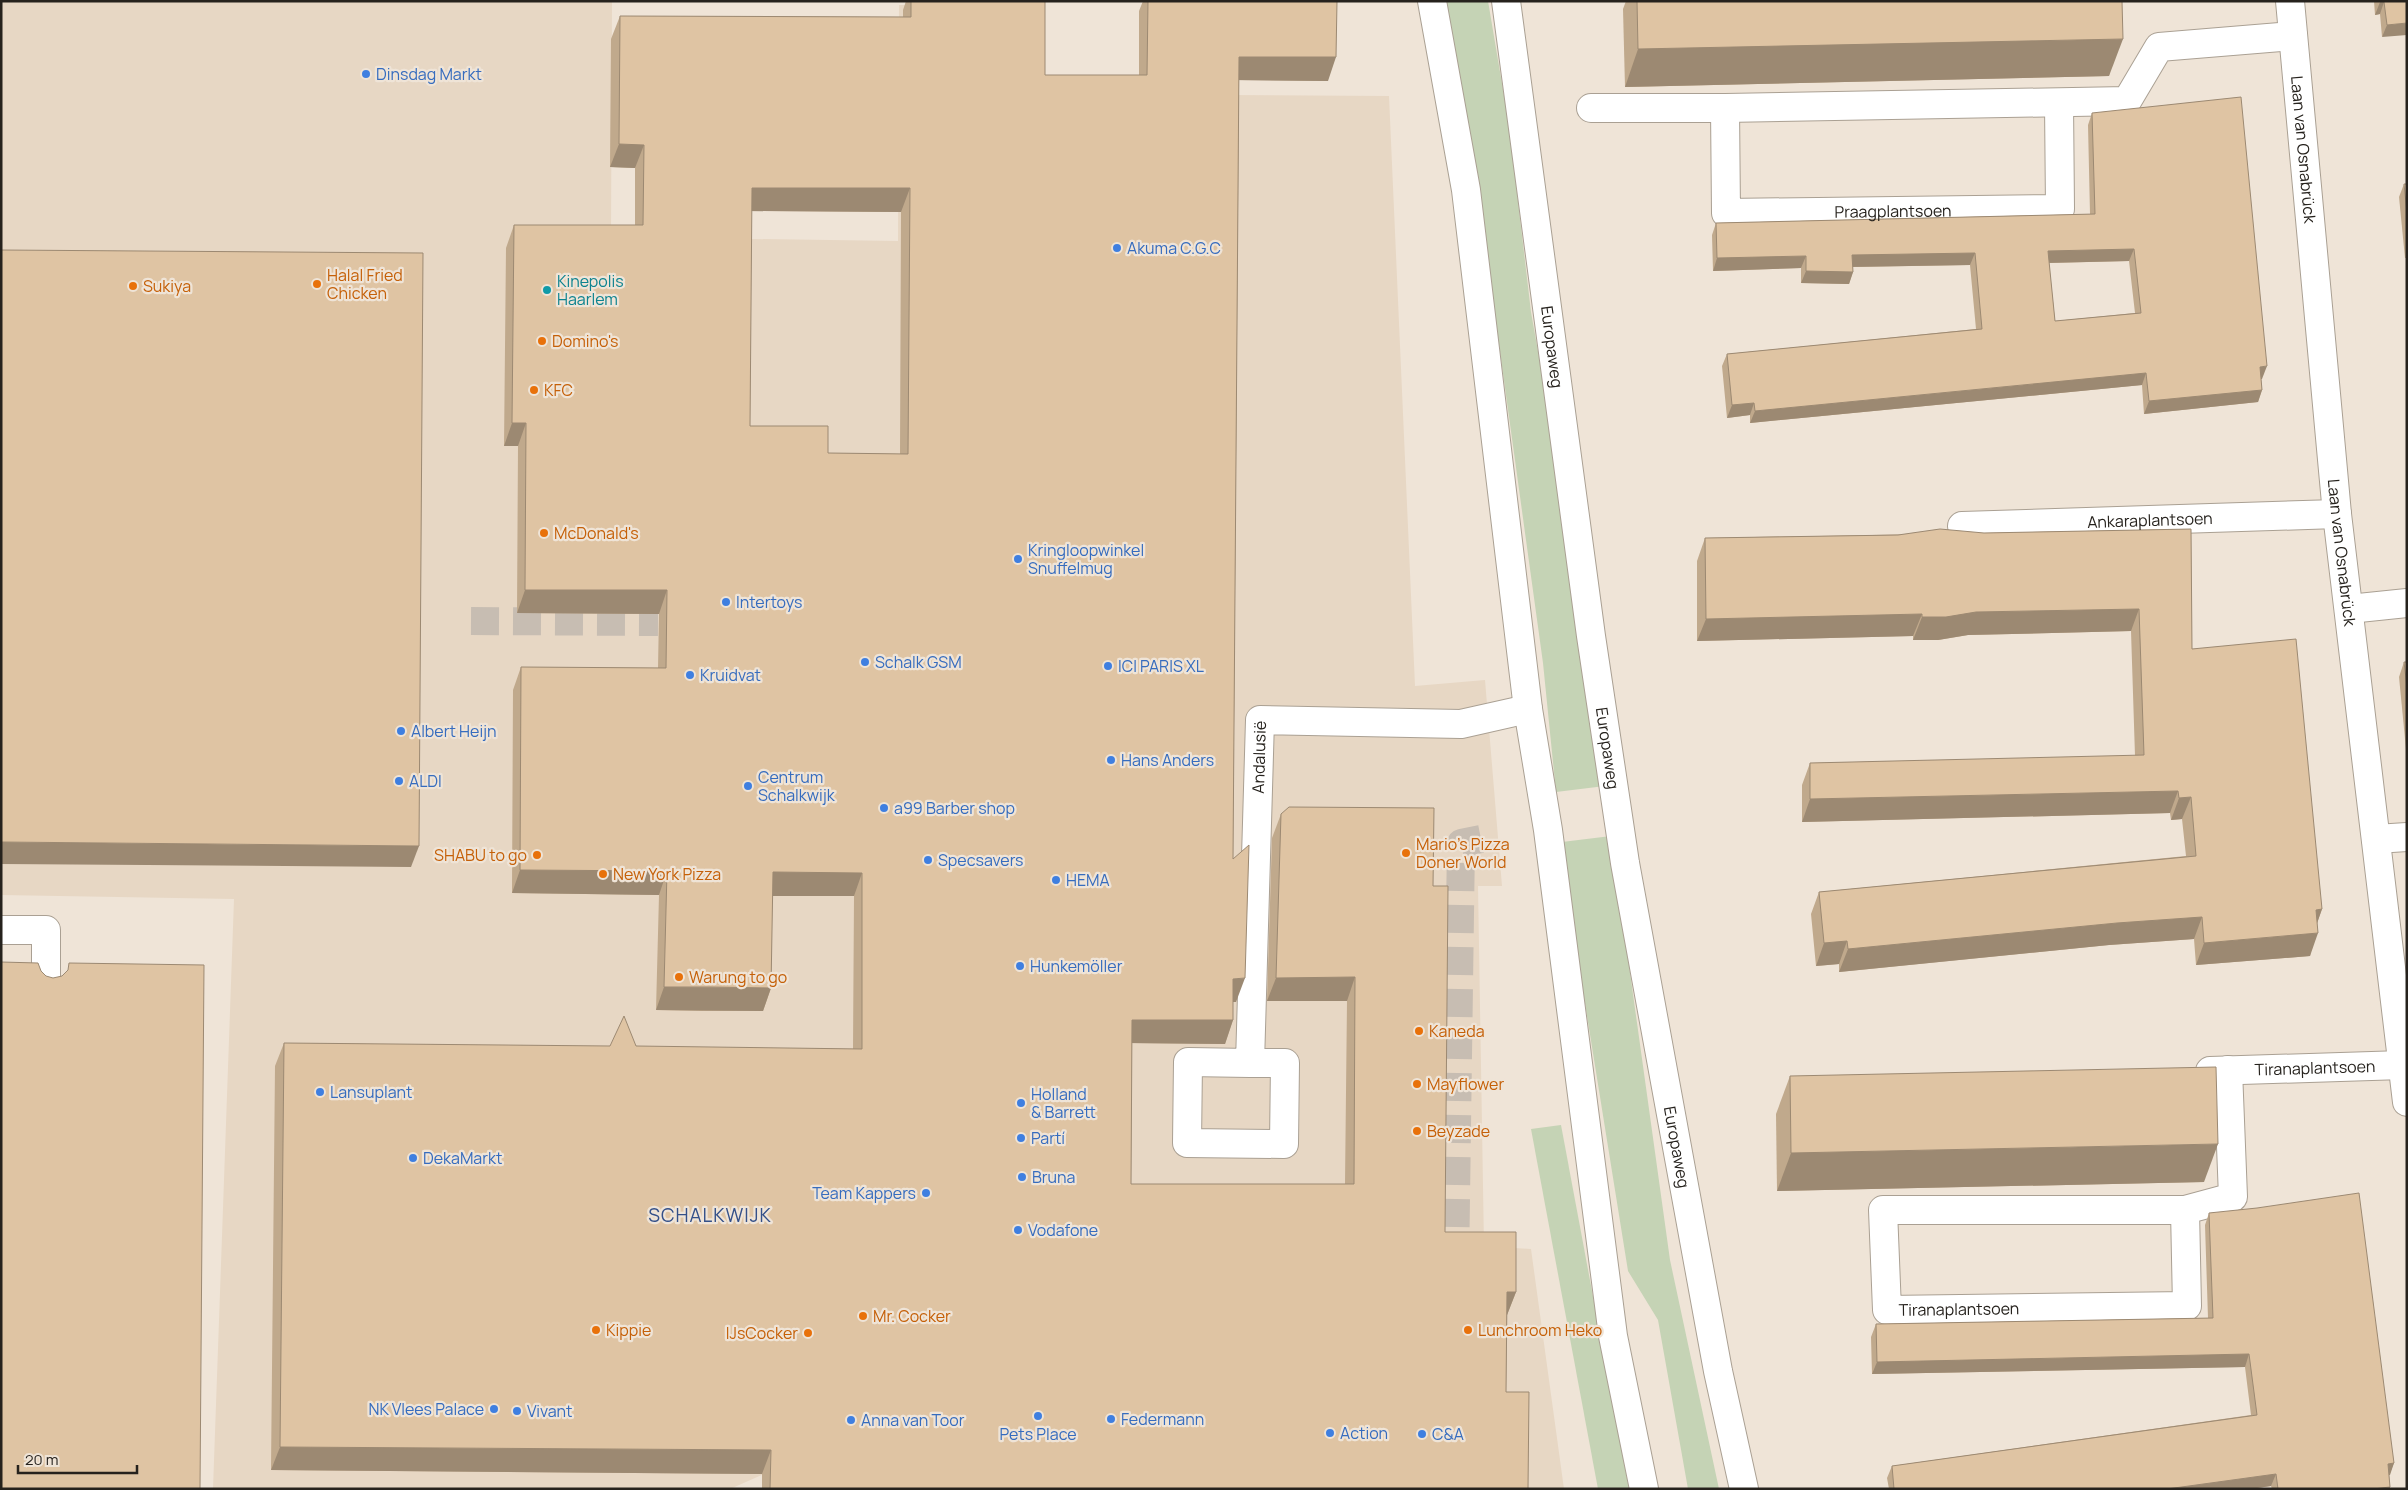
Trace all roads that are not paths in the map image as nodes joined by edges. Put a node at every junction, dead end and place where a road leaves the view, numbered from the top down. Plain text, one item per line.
1 (1432, 1) edge
2 (1506, 1) edge
3 (2290, 1) edge
4 (2293, 36) junction
5 (2059, 103) junction
6 (1591, 108) dead end
7 (1725, 108) junction
8 (2338, 514) junction
9 (1962, 526) dead end
10 (2407, 603) edge
11 (2349, 609) junction
12 (1528, 709) junction
13 (2407, 837) edge
14 (2376, 839) junction
15 (1, 930) edge
16 (46, 984) edge
17 (1250, 1063) junction
18 (2403, 1065) junction
19 (2228, 1070) junction
20 (2188, 1072) edge
21 (2407, 1100) edge
22 (2185, 1210) junction
23 (1644, 1489) edge
24 (1744, 1489) edge

1 - 12 street
2 - 24 street, Europaweg
3 - 4 street, Laan van Osnabrück
4 - 5 street
4 - 8 street, Laan van Osnabrück
5 - 7 street
5 - 7 street, Praagplantsoen
6 - 7 street
8 - 9 street, Ankaraplantsoen
8 - 11 street, Laan van Osnabrück
10 - 11 street
11 - 14 street, Laan van Osnabrück
12 - 17 street, Andalusië
12 - 23 street
13 - 14 street
14 - 18 street, Laan van Osnabrück
15 - 16 street
17 - 17 street
18 - 19 street, Tiranaplantsoen
18 - 21 street, Laan van Osnabrück
19 - 20 street, Tiranaplantsoen
19 - 22 street, Tiranaplantsoen
22 - 22 street, Tiranaplantsoen

